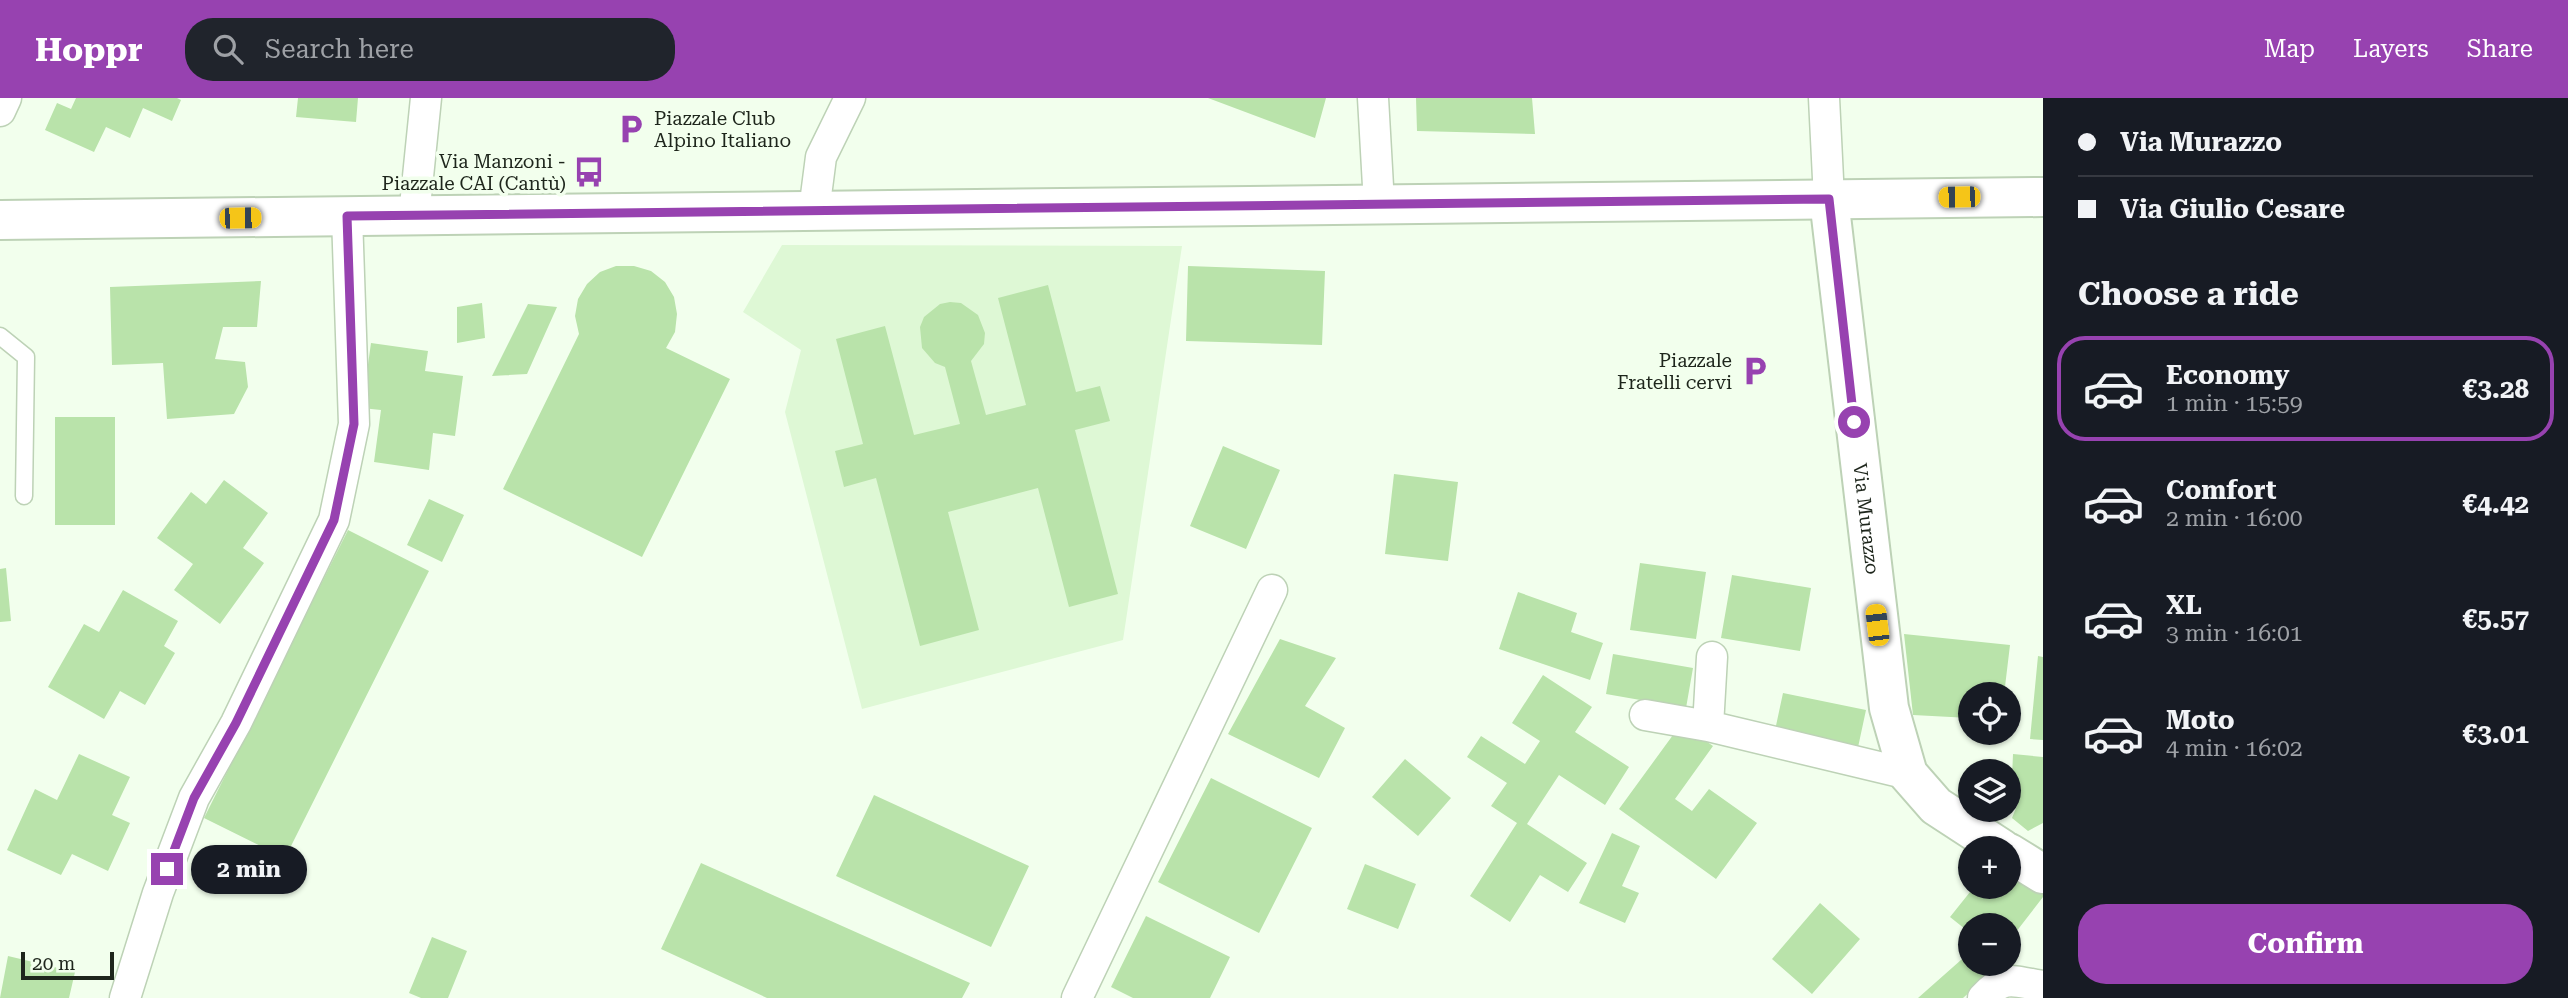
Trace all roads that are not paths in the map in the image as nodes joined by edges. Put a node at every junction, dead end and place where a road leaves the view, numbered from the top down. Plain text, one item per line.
1 (6, 98) edge
2 (426, 98) edge
3 (850, 98) edge
4 (1373, 98) edge
5 (1824, 98) edge
6 (0, 111) edge
7 (2043, 197) edge
8 (1829, 199) junction
9 (1379, 204) junction
10 (814, 211) junction
11 (347, 216) junction
12 (414, 216) junction
13 (0, 220) edge
14 (0, 336) edge
15 (24, 496) dead end
16 (1272, 590) dead end
17 (1712, 657) dead end
18 (1645, 715) dead end
19 (1708, 726) junction
20 (1908, 774) junction
21 (1981, 836) edge
22 (2021, 860) edge
23 (2043, 874) edge
24 (2043, 986) edge
25 (1991, 990) edge
26 (125, 998) edge
27 (1077, 998) edge

1 - 6 street
2 - 12 street
3 - 10 street
4 - 9 street
5 - 8 street, Via Murazzo
7 - 8 main road
8 - 9 main road
8 - 20 main road, Via Murazzo
9 - 10 main road
10 - 12 main road
11 - 12 main road
11 - 13 main road
11 - 26 street
14 - 15 lane
16 - 27 street
17 - 19 street
18 - 19 street
19 - 20 street
20 - 21 main road, Via Murazzo
22 - 23 main road
24 - 25 street

